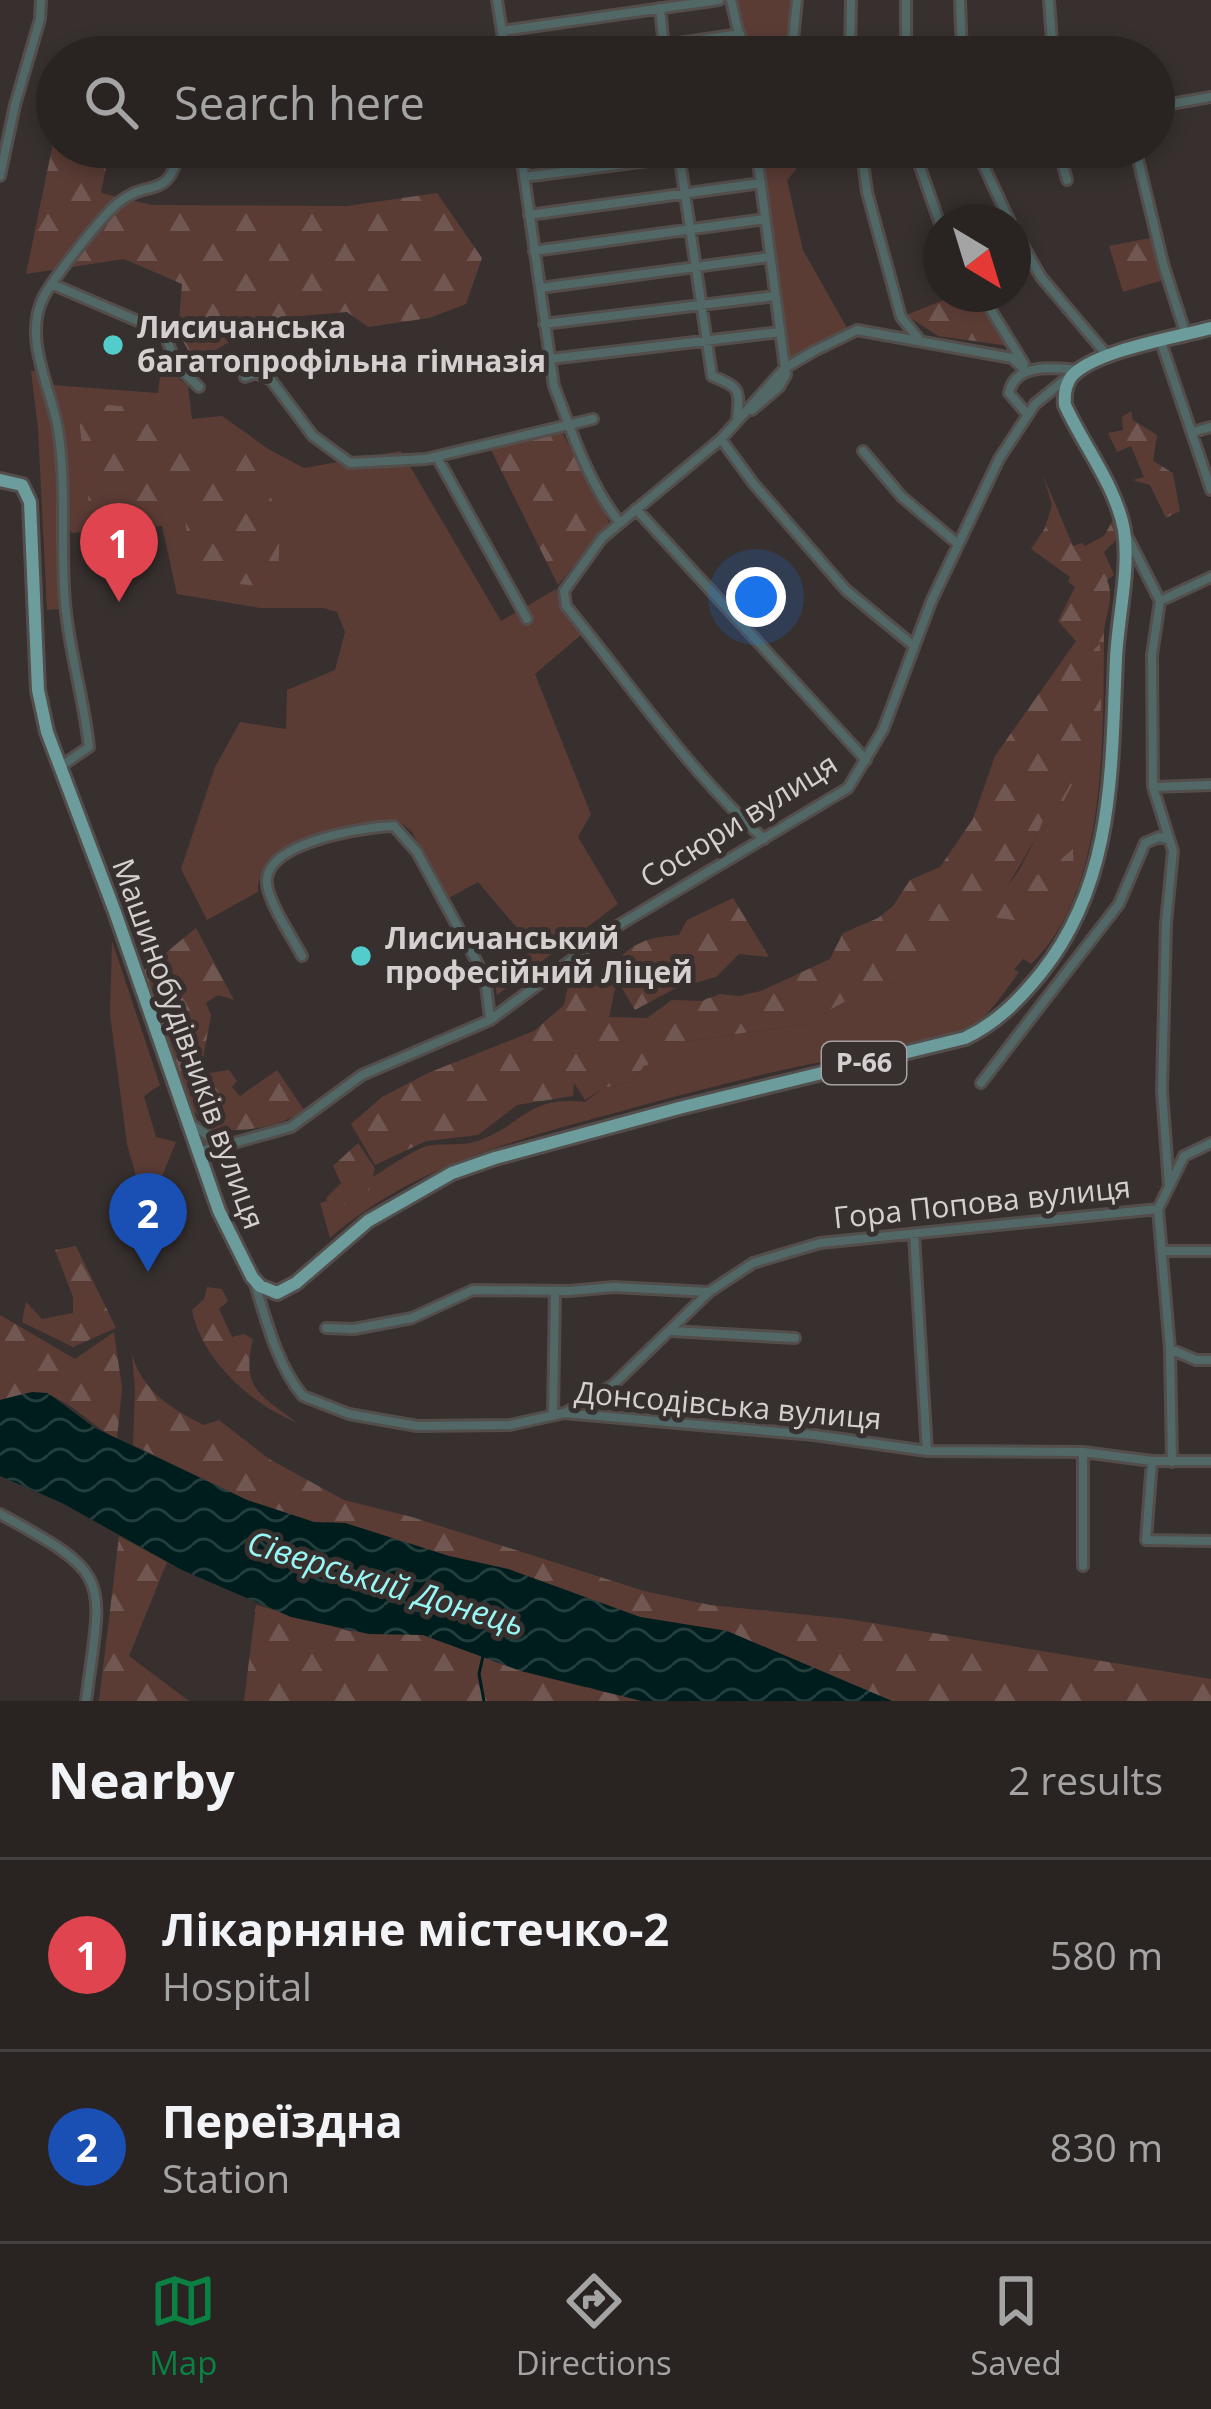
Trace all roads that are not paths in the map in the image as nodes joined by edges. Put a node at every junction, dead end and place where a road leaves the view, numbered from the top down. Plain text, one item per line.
1 (41, 0) edge
2 (497, 0) edge
3 (719, 0) edge
4 (731, 0) edge
5 (797, 0) edge
6 (851, 0) edge
7 (906, 0) edge
8 (960, 0) edge
9 (1049, 0) edge
10 (660, 8) junction
11 (502, 31) junction
12 (740, 34) joint
13 (503, 36) edge
14 (663, 36) edge
15 (727, 36) edge
16 (794, 36) edge
17 (850, 36) edge
18 (906, 36) edge
19 (961, 36) edge
20 (1052, 36) edge
21 (1211, 97) edge
22 (1175, 103) edge
23 (173, 168) edge
24 (523, 168) edge
25 (580, 168) edge
26 (681, 168) edge
27 (759, 168) edge
28 (864, 168) edge
29 (920, 168) edge
30 (985, 168) edge
31 (1064, 168) edge
32 (1140, 168) edge
33 (0, 176) edge
34 (524, 177) junction
35 (1067, 180) dead end
36 (761, 184) junction
37 (683, 194) junction
38 (933, 204) edge
39 (1002, 204) edge
40 (529, 215) junction
41 (765, 219) junction
42 (689, 230) junction
43 (534, 251) junction
44 (770, 257) junction
45 (1031, 260) edge
46 (695, 267) junction
47 (54, 285) junction
48 (539, 287) junction
49 (776, 296) junction
50 (699, 306) junction
51 (992, 312) edge
52 (544, 324) junction
53 (1211, 328) edge
54 (780, 332) junction
55 (1186, 335) junction
56 (918, 338) junction
57 (704, 340) junction
58 (1161, 342) junction
59 (1108, 356) junction
60 (550, 359) junction
61 (785, 368) junction
62 (1079, 370) junction
63 (1027, 371) junction
64 (245, 377) dead end
65 (199, 387) dead end
66 (1027, 415) junction
67 (593, 419) dead end
68 (736, 421) junction
69 (565, 423) junction
70 (1211, 428) edge
71 (1193, 432) junction
72 (721, 439) junction
73 (863, 451) dead end
74 (437, 457) junction
75 (6, 480) edge
76 (1211, 490) edge
77 (636, 509) junction
78 (620, 523) junction
79 (1123, 528) junction
80 (958, 544) junction
81 (1211, 577) edge
82 (1160, 601) junction
83 (527, 619) dead end
84 (914, 646) junction
85 (866, 760) junction
86 (61, 766) junction
87 (1211, 785) edge
88 (1154, 787) junction
89 (764, 839) junction
90 (1169, 839) junction
91 (302, 956) dead end
92 (490, 1020) junction
93 (981, 1083) dead end
94 (186, 1118) junction
95 (1211, 1143) edge
96 (230, 1144) junction
97 (198, 1152) junction
98 (1169, 1186) junction
99 (1158, 1209) junction
100 (914, 1235) junction
101 (1162, 1251) junction
102 (1211, 1252) edge
103 (252, 1277) junction
104 (555, 1292) junction
105 (709, 1292) junction
106 (326, 1328) dead end
107 (672, 1331) junction
108 (795, 1338) dead end
109 (1170, 1349) junction
110 (1211, 1360) edge
111 (564, 1413) junction
112 (553, 1415) junction
113 (926, 1451) junction
114 (1083, 1452) junction
115 (1152, 1461) junction
116 (1211, 1461) edge
117 (1172, 1462) junction
118 (0, 1514) edge
119 (1211, 1541) edge
120 (1083, 1566) dead end
121 (86, 1701) edge

1 - 33 street
2 - 11 street
3 - 10 street
4 - 12 street
5 - 16 street
6 - 17 street
7 - 18 street
8 - 19 street
9 - 20 street
10 - 11 street
10 - 14 street
11 - 13 street
12 - 15 street
21 - 22 street
23 - 47 street
24 - 34 street
25 - 34 street
26 - 37 street
27 - 36 street
28 - 56 street
29 - 38 street
30 - 39 street
31 - 35 street
32 - 55 street
34 - 40 street
36 - 37 street
36 - 41 street
37 - 40 street
37 - 42 street
40 - 43 street
41 - 42 street
41 - 44 street
42 - 43 street
42 - 46 street
43 - 48 street
44 - 46 street
44 - 49 street
45 - 59 street
46 - 48 street
46 - 50 street
47 - 65 street
47 - 86 street
48 - 52 street
49 - 50 street
49 - 54 street
50 - 52 street
50 - 57 street
51 - 63 street
52 - 60 street
53 - 55 main road, Сосюри вулиця
54 - 57 street
54 - 61 street
55 - 58 main road, Сосюри вулиця
56 - 61 street
56 - 63 street
57 - 60 street
57 - 68 street
58 - 59 main road, Сосюри вулиця
58 - 71 street
59 - 62 main road, Сосюри вулиця
60 - 69 street
61 - 68 street
62 - 63 street
62 - 66 street, Сосюри вулиця
62 - 79 main road, Р-66
63 - 66 street
64 - 74 street
66 - 80 street, Сосюри вулиця
67 - 69 street
68 - 72 street
69 - 74 street
69 - 78 street
70 - 71 street
71 - 76 street
72 - 77 street
72 - 84 street
73 - 80 street
74 - 83 street
75 - 86 main road, Машинобудівників вулиця
77 - 78 street
77 - 85 street
78 - 89 street
79 - 82 street
79 - 103 main road, Р-66
80 - 84 street, Сосюри вулиця
81 - 82 street
82 - 88 street
84 - 85 street, Сосюри вулиця
85 - 89 street, Сосюри вулиця
86 - 94 main road, Машинобудівників вулиця
87 - 88 street
88 - 90 street
89 - 92 street, Сосюри вулиця
90 - 93 street
90 - 98 street
91 - 92 street
92 - 96 street, Сосюри вулиця
94 - 96 street
94 - 97 main road, Машинобудівників вулиця
95 - 98 street
96 - 97 street, Сосюри вулиця
97 - 103 main road, Машинобудівників вулиця
98 - 99 street
99 - 100 street, Гора Попова вулиця
99 - 101 street
100 - 105 street, Гора Попова вулиця
100 - 113 street
101 - 102 street
101 - 109 street
103 - 112 street, Донсодівська вулиця
104 - 105 street
104 - 106 street
104 - 112 street
105 - 107 street, Гора Попова вулиця
107 - 108 street
107 - 111 street, Гора Попова вулиця
109 - 110 street
109 - 117 street
111 - 112 street, Донсодівська вулиця
111 - 113 street, Донсодівська вулиця
113 - 114 street, Донсодівська вулиця
114 - 115 street, Донсодівська вулиця
114 - 120 street
115 - 117 street, Донсодівська вулиця
115 - 119 street
116 - 117 street, Донсодівська вулиця
118 - 121 street

